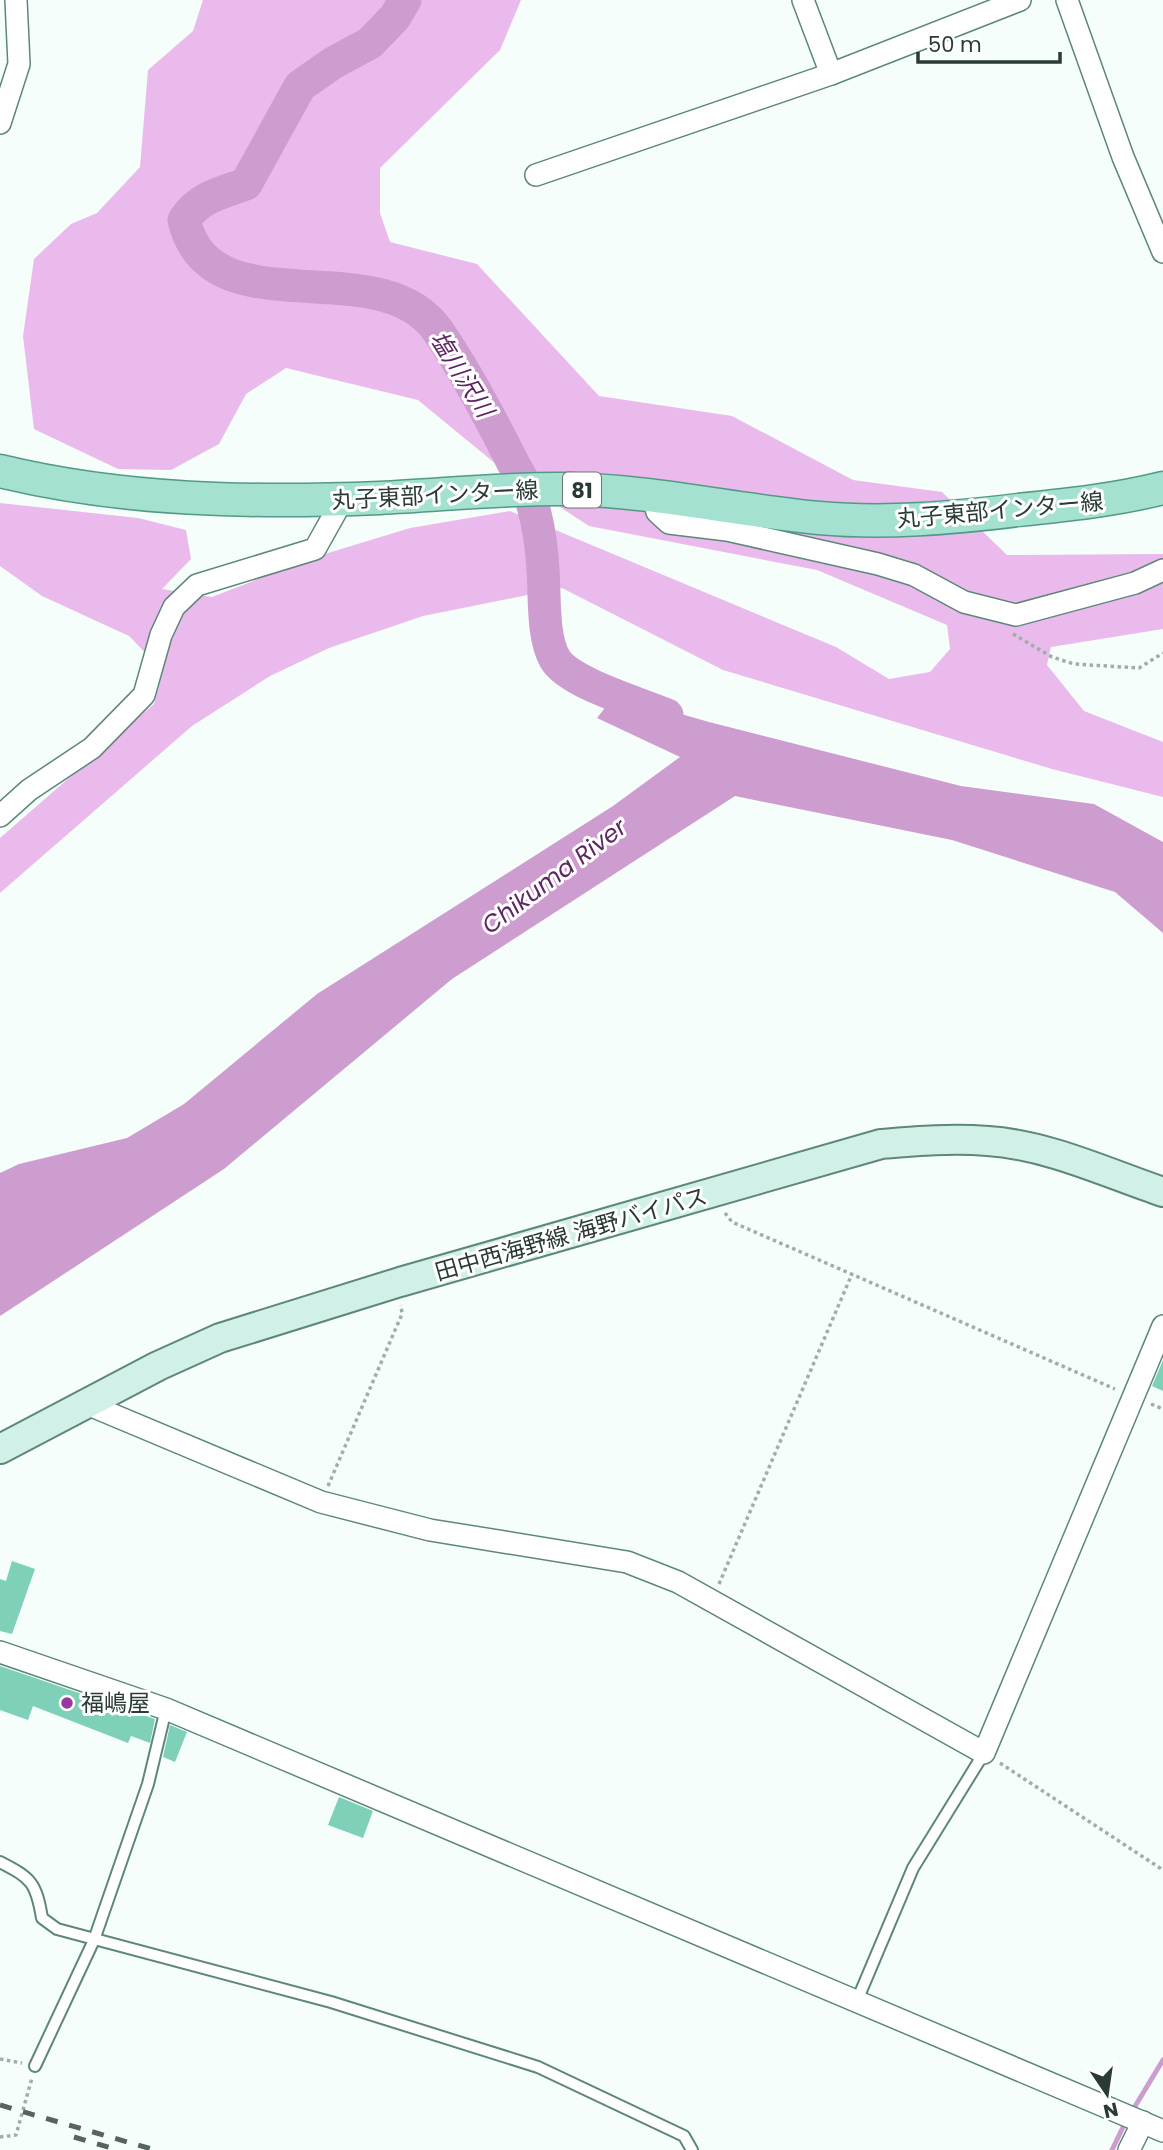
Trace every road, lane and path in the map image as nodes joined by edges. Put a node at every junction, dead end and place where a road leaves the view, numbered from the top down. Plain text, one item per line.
1 (16, 0) edge
2 (803, 0) edge
3 (1020, 0) edge
4 (1067, 0) edge
5 (831, 74) junction
6 (0, 123) edge
7 (536, 175) dead end
8 (1163, 251) edge
9 (0, 471) edge
10 (1163, 488) edge
11 (653, 495) junction
12 (343, 499) junction
13 (1163, 570) edge
14 (1012, 634) dead end
15 (1163, 653) edge
16 (0, 816) edge
17 (1163, 1192) edge
18 (712, 1194) junction
19 (852, 1274) junction
20 (400, 1282) junction
21 (1163, 1326) edge
22 (1135, 1397) junction
23 (87, 1404) junction
24 (0, 1449) edge
25 (321, 1502) junction
26 (712, 1600) junction
27 (0, 1652) edge
28 (166, 1709) junction
29 (984, 1753) junction
30 (0, 1862) edge
31 (1163, 1870) edge
32 (94, 1940) junction
33 (856, 2003) junction
34 (0, 2059) edge
35 (35, 2066) junction
36 (1143, 2122) junction
37 (1163, 2131) edge
38 (0, 2137) edge
39 (692, 2150) edge
40 (1129, 2150) edge

1 - 6 street
2 - 5 street
3 - 5 street
4 - 8 street
5 - 7 street
9 - 12 main road, 丸子東部インター線 / 81
10 - 11 main road, 丸子東部インター線 / 81
11 - 12 main road, 丸子東部インター線 / 81
11 - 13 street
12 - 16 street
14 - 15 path
17 - 18 street, 田中西海野線 海野バイパス
18 - 19 path
18 - 20 street, 田中西海野線 海野バイパス
19 - 22 path
19 - 26 path
20 - 23 street, 田中西海野線 海野バイパス
20 - 25 path
21 - 22 street
22 - 29 street
23 - 24 street, 田中西海野線 海野バイパス
23 - 25 street
25 - 26 street
26 - 29 street
27 - 28 street
28 - 32 lane
28 - 33 street
29 - 31 path
29 - 33 lane
30 - 32 lane
32 - 35 lane
32 - 39 lane
33 - 36 street
34 - 35 path
35 - 38 path
36 - 37 street
36 - 40 street

